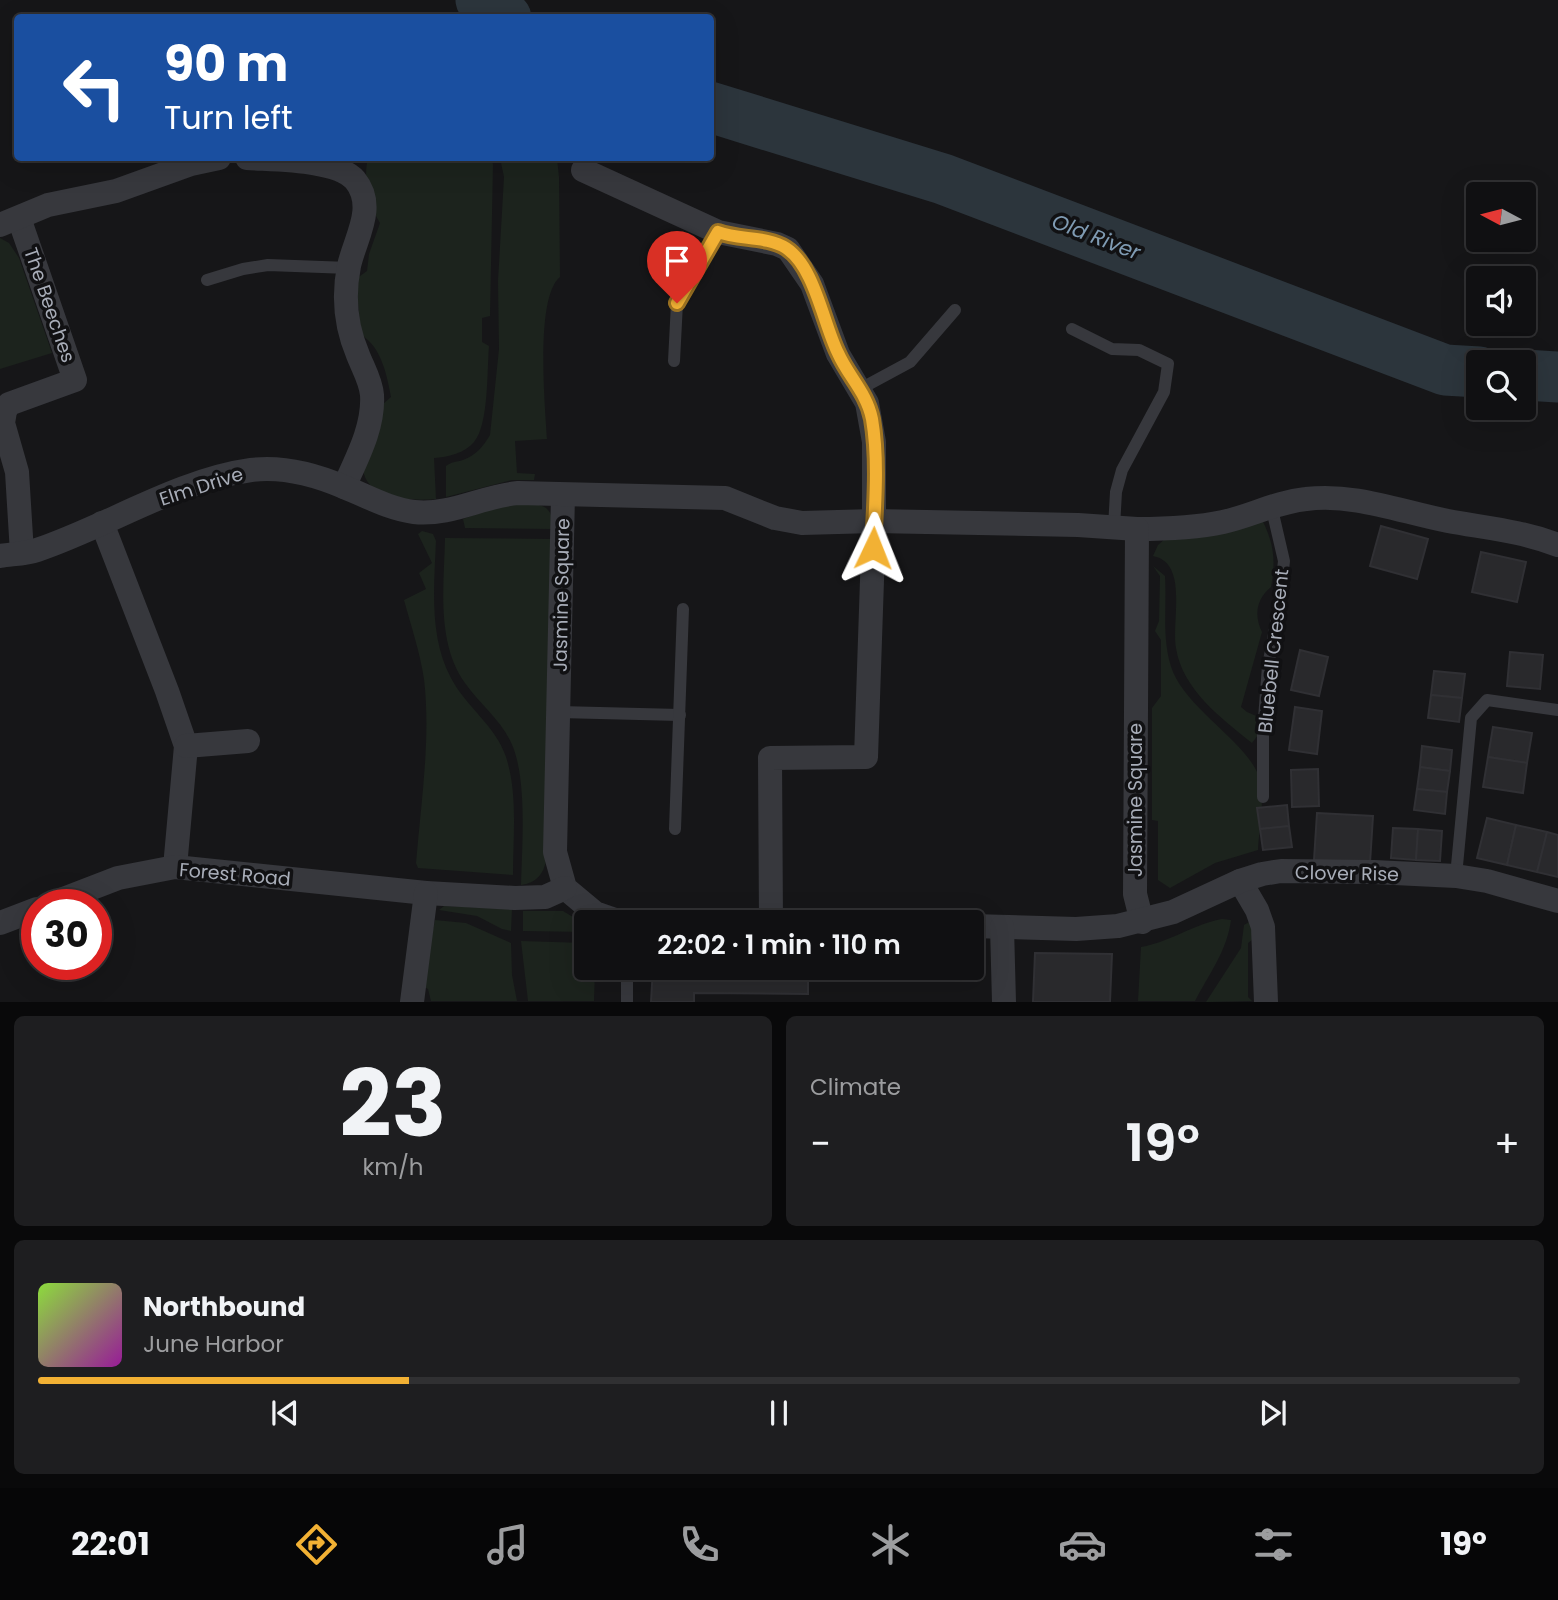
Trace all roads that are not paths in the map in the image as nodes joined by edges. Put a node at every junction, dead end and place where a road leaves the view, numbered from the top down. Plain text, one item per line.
1 (205, 161) edge
2 (280, 161) edge
3 (583, 170) dead end
4 (10, 222) edge
5 (718, 232) junction
6 (349, 268) junction
7 (207, 280) dead end
8 (956, 310) dead end
9 (1072, 329) dead end
10 (674, 361) dead end
11 (860, 389) junction
12 (344, 486) junction
13 (563, 495) junction
14 (1271, 505) junction
15 (874, 521) junction
16 (102, 523) junction
17 (1126, 528) junction
18 (1558, 545) edge
19 (11, 554) edge
20 (683, 609) dead end
21 (1558, 710) edge
22 (559, 712) junction
23 (680, 715) junction
24 (248, 741) dead end
25 (186, 746) junction
26 (1264, 797) dead end
27 (675, 829) dead end
28 (176, 867) junction
29 (1456, 876) junction
30 (1240, 881) junction
31 (565, 888) junction
32 (89, 889) edge
33 (426, 893) junction
34 (1558, 901) edge
35 (591, 910) edge
36 (771, 910) edge
37 (21, 915) edge
38 (1142, 922) junction
39 (0, 923) edge
40 (984, 926) edge
41 (1002, 927) junction
42 (627, 980) edge
43 (412, 1002) edge
44 (626, 1002) edge
45 (1004, 1002) edge
46 (1266, 1002) edge

1 - 4 street
2 - 6 street
3 - 5 street
4 - 19 street, The Beeches
5 - 10 lane
5 - 11 street
6 - 7 lane
6 - 12 street
8 - 11 lane
9 - 17 lane, Jasmine Square
11 - 15 street
12 - 13 street, Elm Drive
12 - 16 street, Elm Drive
13 - 15 street, Jasmine Square
13 - 22 street, Jasmine Square
14 - 17 street
14 - 18 street
14 - 26 lane, Bluebell Crescent
15 - 17 street, Jasmine Square
15 - 36 street
16 - 19 street, Elm Drive
16 - 25 street
17 - 38 street, Jasmine Square
20 - 23 lane
21 - 29 lane
22 - 23 lane
22 - 31 street, Jasmine Square
23 - 27 lane
24 - 25 street
25 - 28 street
28 - 32 street, Forest Road
28 - 33 street, Forest Road
29 - 30 street, Clover Rise
29 - 34 street, Clover Rise
30 - 38 street, Clover Rise
30 - 46 street
31 - 33 street, Forest Road
31 - 35 street
33 - 43 street
37 - 39 street
38 - 41 street
40 - 41 street
41 - 45 street
42 - 44 lane

